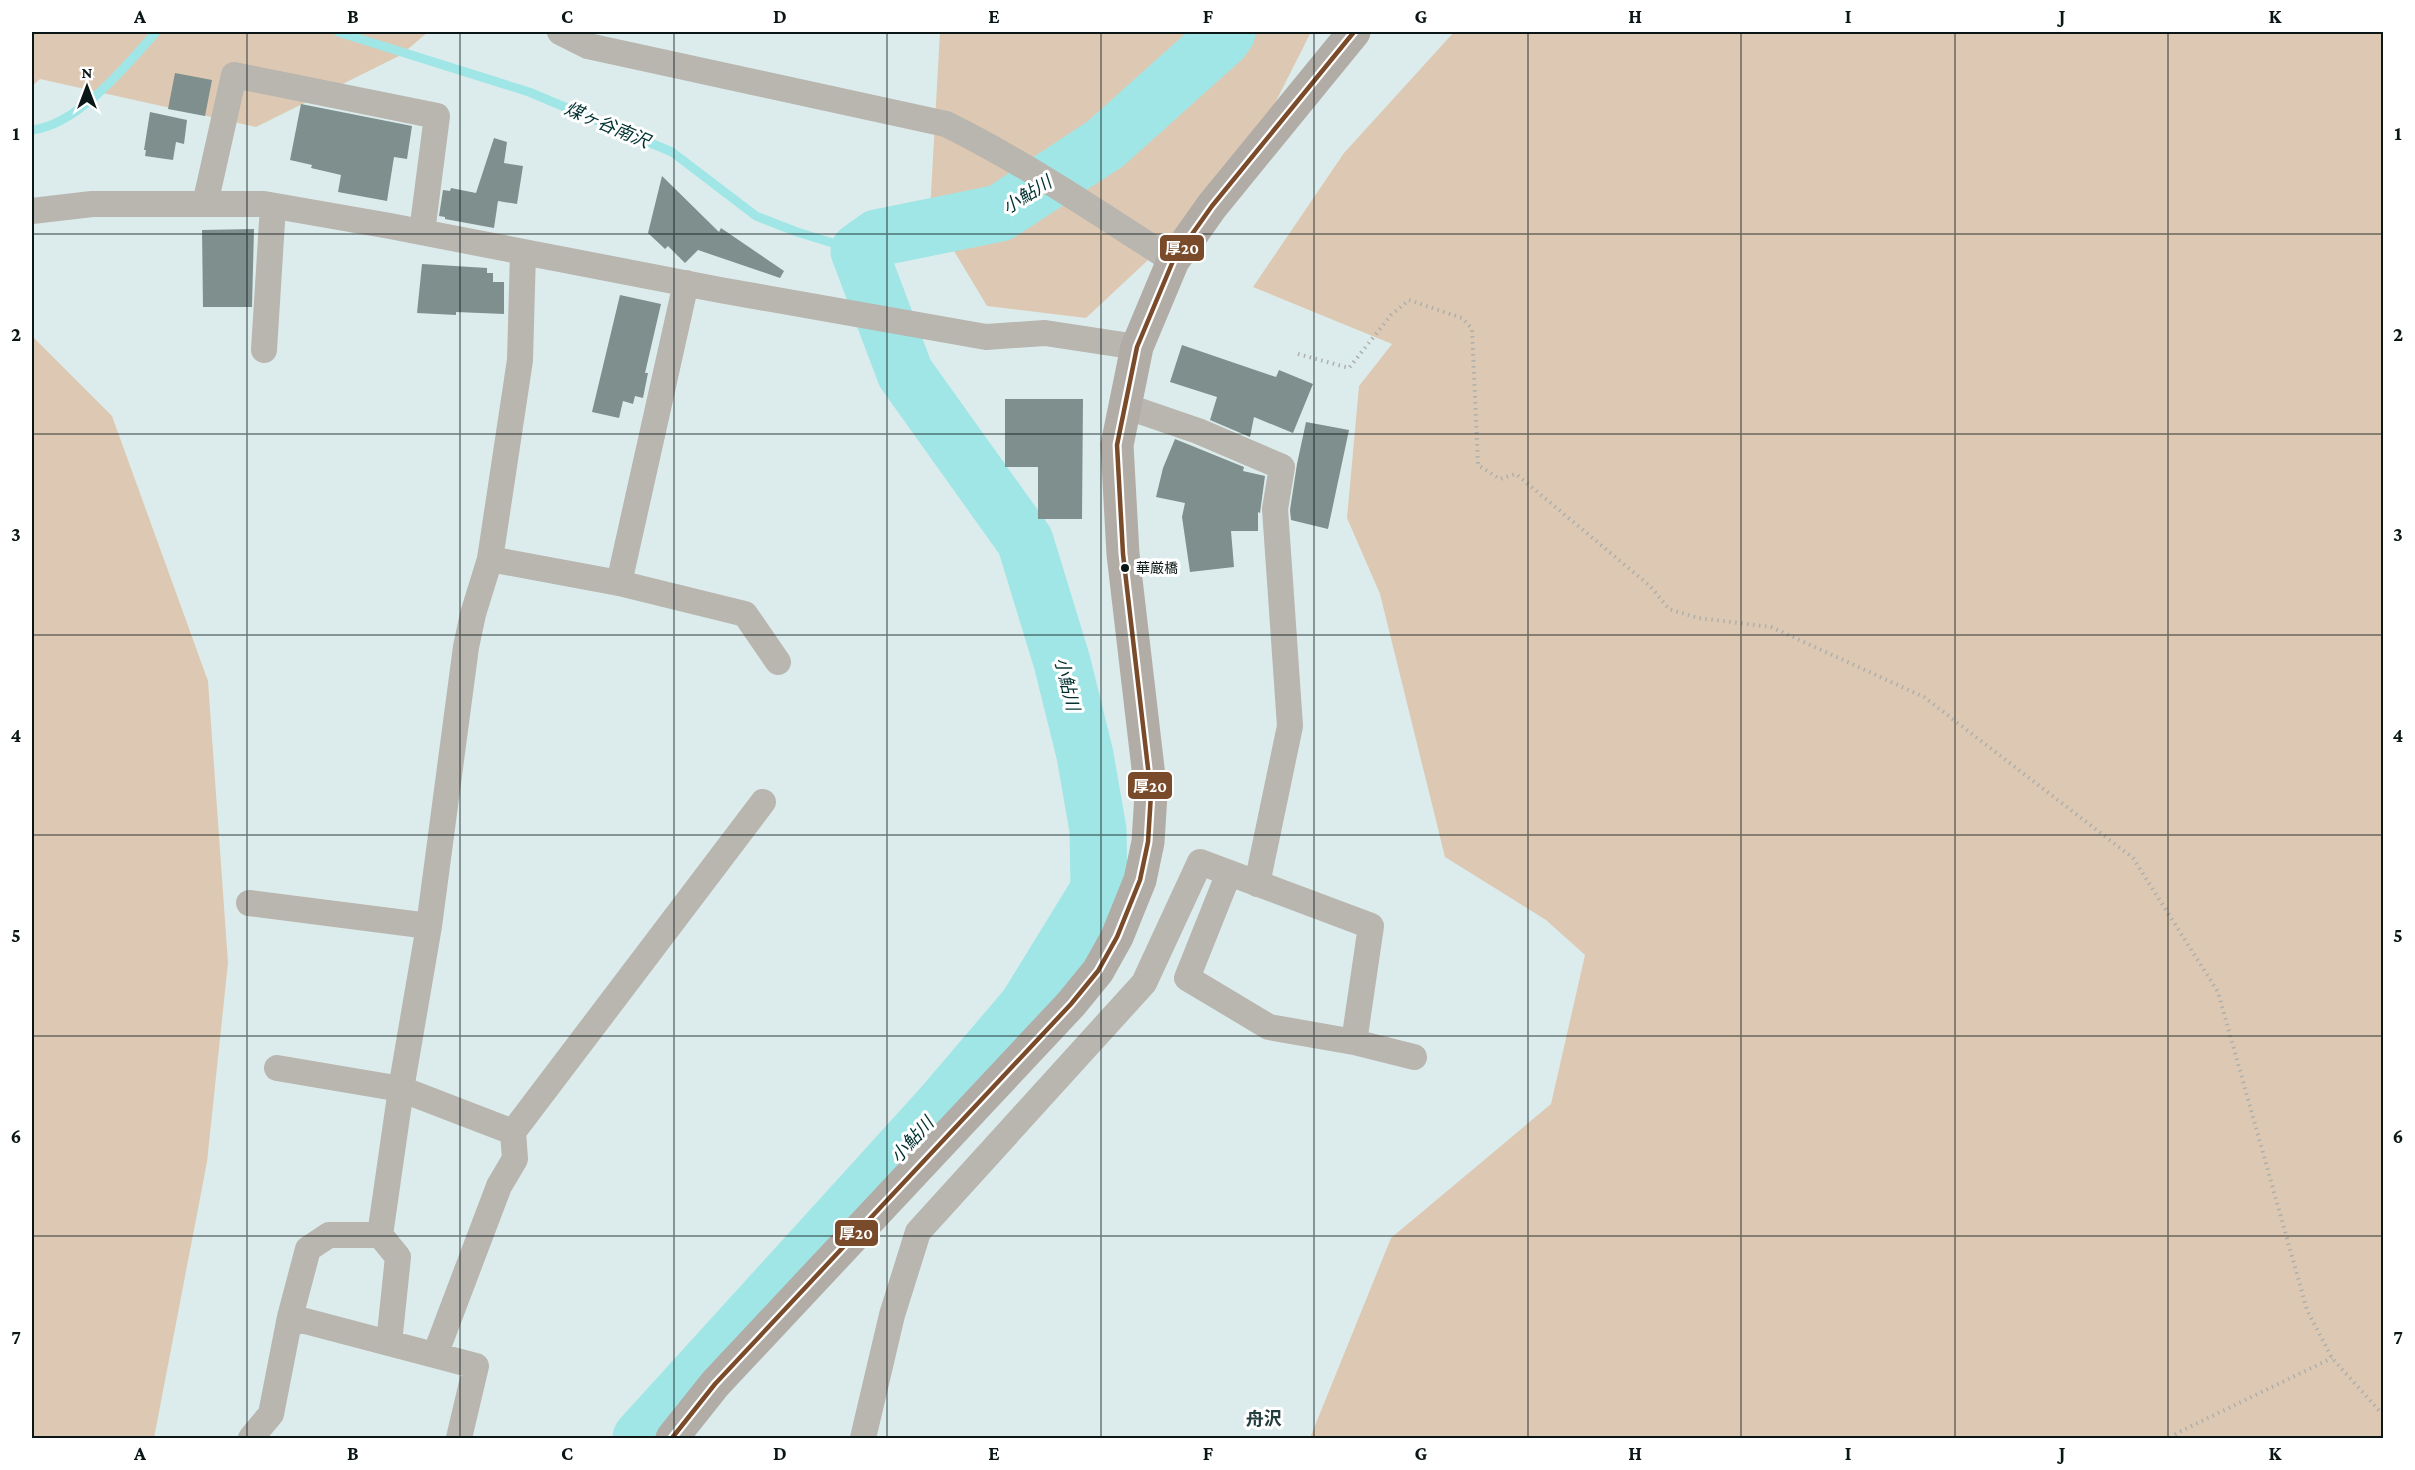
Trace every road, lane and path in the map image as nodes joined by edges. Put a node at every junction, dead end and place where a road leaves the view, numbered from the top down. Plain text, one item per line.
1 (560, 32) edge
2 (1354, 32) edge
3 (205, 204) junction
4 (273, 206) junction
5 (32, 211) edge
6 (422, 232) junction
7 (523, 252) junction
8 (1173, 261) junction
9 (686, 283) junction
10 (1137, 347) junction
11 (264, 350) dead end
12 (1298, 354) dead end
13 (1125, 406) junction
14 (490, 560) junction
15 (619, 583) junction
16 (778, 662) dead end
17 (763, 802) dead end
18 (1229, 873) junction
19 (1257, 884) junction
20 (249, 903) dead end
21 (429, 927) junction
22 (1071, 1004) junction
23 (1098, 1035) junction
24 (1354, 1042) junction
25 (1414, 1057) dead end
26 (277, 1068) dead end
27 (400, 1089) junction
28 (513, 1132) junction
29 (380, 1235) junction
30 (290, 1317) junction
31 (389, 1343) junction
32 (435, 1355) junction
33 (2332, 1358) junction
34 (2384, 1416) edge
35 (251, 1438) edge
36 (459, 1438) edge
37 (672, 1438) edge
38 (863, 1438) edge
39 (2170, 1438) edge

1 - 8 street
2 - 8 main road
3 - 4 street
3 - 5 street
3 - 6 street
4 - 6 street
4 - 11 street
6 - 7 street
7 - 9 street
7 - 14 street
8 - 10 main road
9 - 10 street
9 - 15 street
10 - 13 main road
12 - 33 path
13 - 19 street
13 - 22 main road
14 - 15 street
14 - 21 street
15 - 16 street
17 - 28 street
18 - 19 street
18 - 23 street
18 - 24 street
19 - 24 street
20 - 21 street
21 - 27 street
22 - 23 street
22 - 37 main road
23 - 38 street
24 - 25 street
26 - 27 street
27 - 28 street
27 - 29 street
28 - 32 street
29 - 30 street
29 - 31 street
30 - 31 street
30 - 35 street
31 - 32 street
32 - 36 street
33 - 34 path
33 - 39 path

